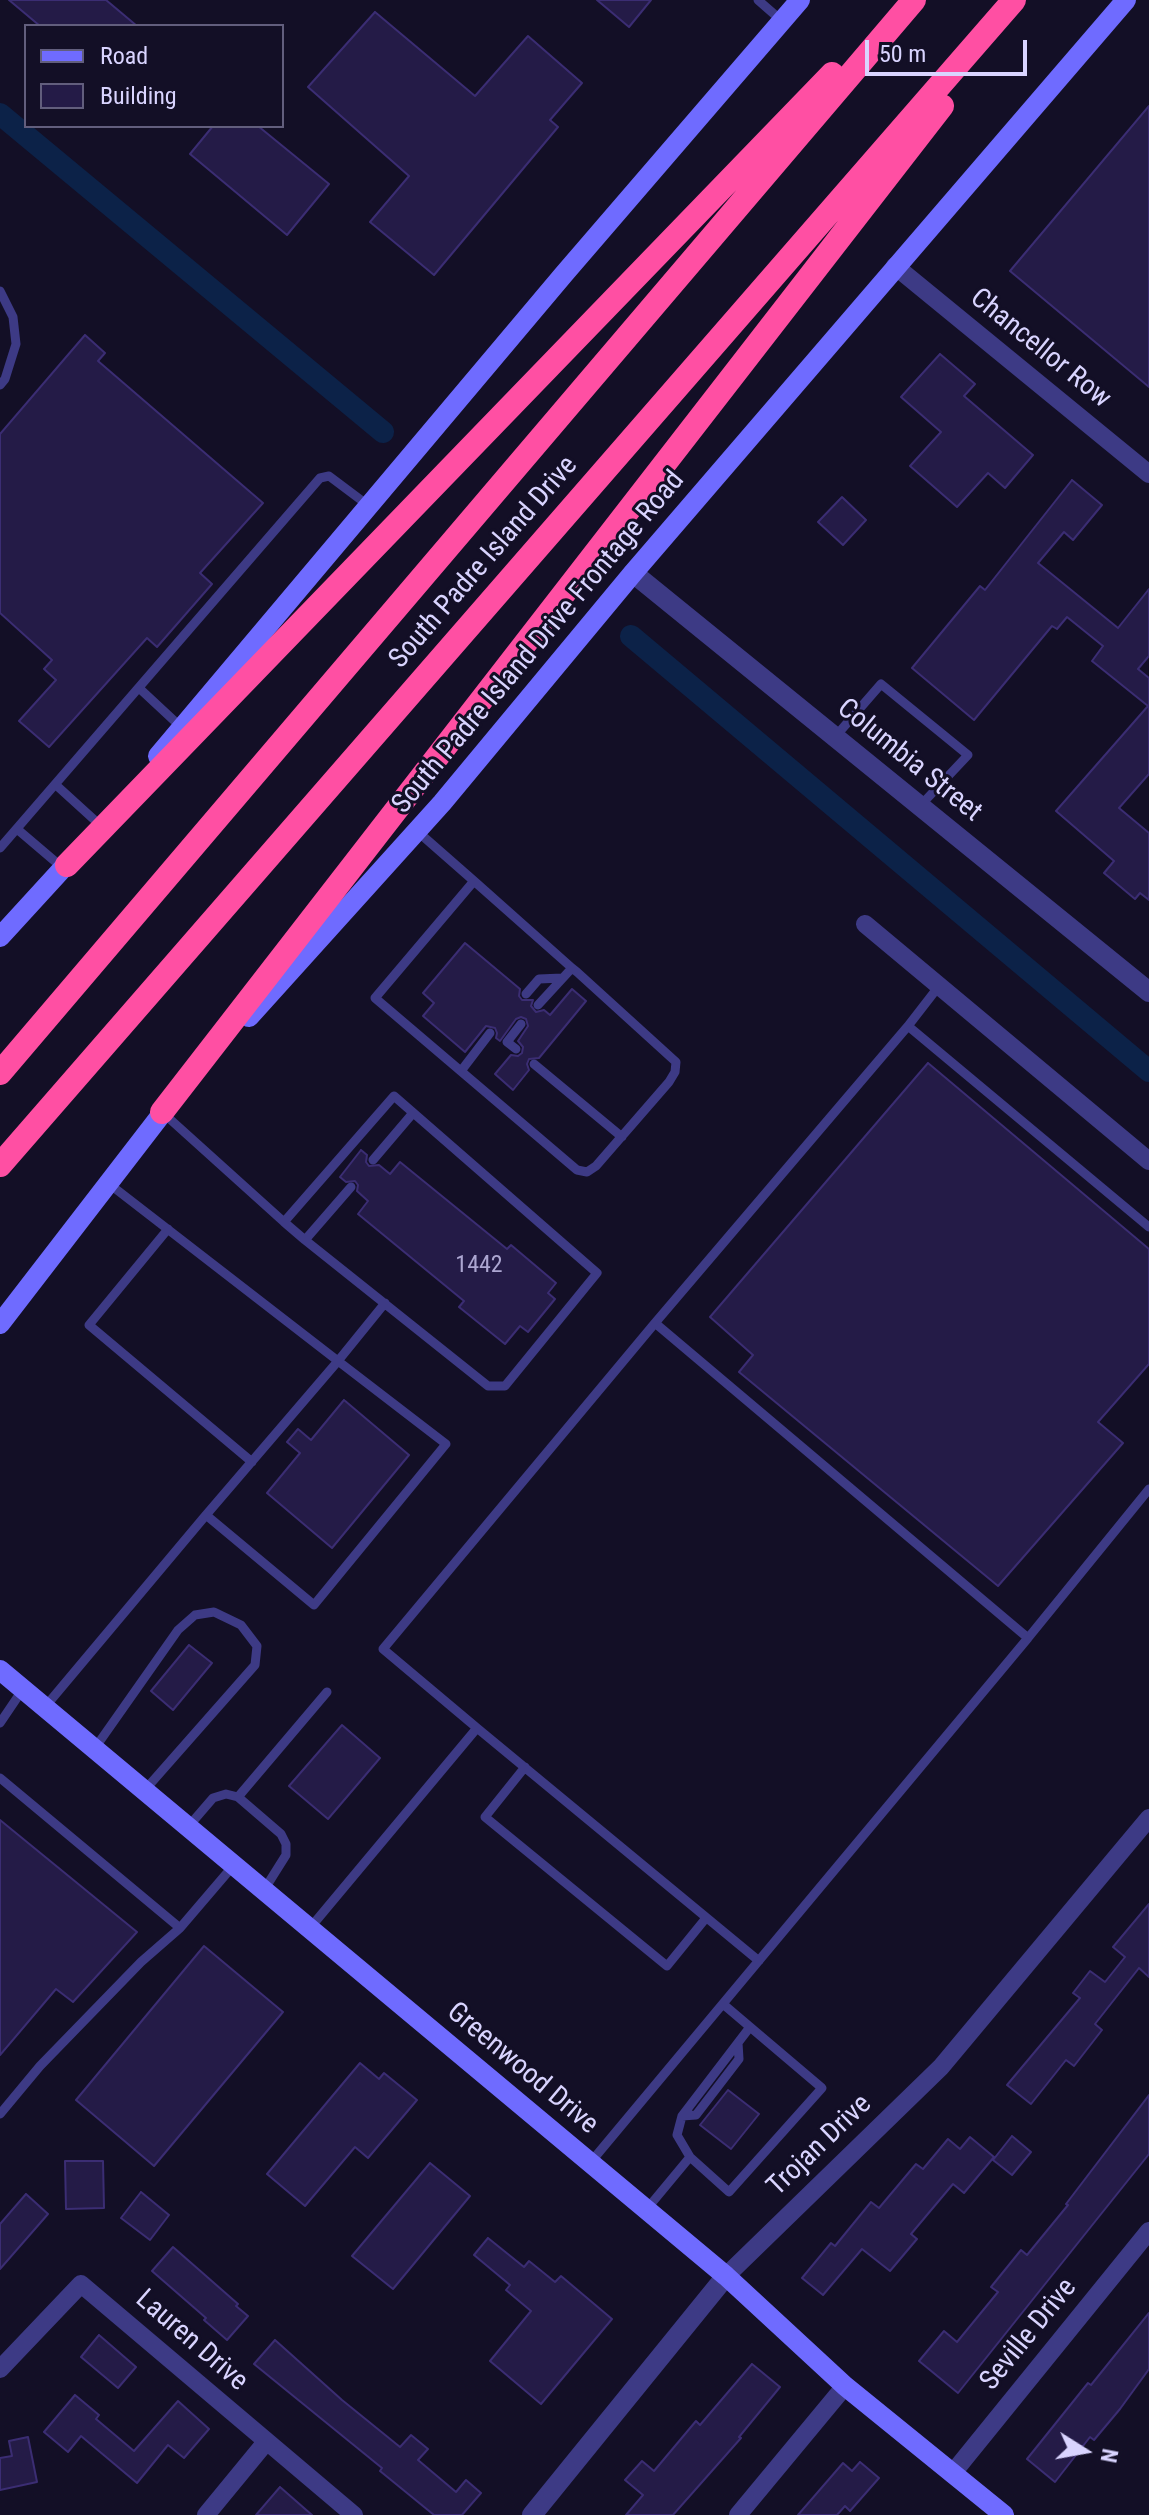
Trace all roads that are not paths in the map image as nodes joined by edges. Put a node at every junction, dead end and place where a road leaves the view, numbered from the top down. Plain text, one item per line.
1 (758, 0) edge
2 (800, 0) edge
3 (903, 0) edge
4 (914, 0) edge
5 (1014, 0) edge
6 (1024, 0) edge
7 (1126, 0) edge
8 (782, 21) junction
9 (895, 266) junction
10 (0, 291) edge
11 (0, 385) edge
12 (1149, 474) edge
13 (369, 506) junction
14 (633, 573) junction
15 (139, 688) junction
16 (182, 728) junction
17 (835, 737) junction
18 (56, 785) junction
19 (920, 806) junction
20 (100, 825) junction
21 (17, 829) junction
22 (417, 831) junction
23 (0, 848) edge
24 (65, 867) junction
25 (474, 881) junction
26 (865, 924) dead end
27 (0, 937) edge
28 (572, 968) junction
29 (562, 978) junction
30 (939, 986) junction
31 (1149, 992) edge
32 (526, 994) dead end
33 (538, 1005) dead end
34 (521, 1024) dead end
35 (908, 1026) junction
36 (490, 1033) dead end
37 (516, 1049) dead end
38 (534, 1064) dead end
39 (461, 1071) junction
40 (0, 1073) edge
41 (162, 1112) junction
42 (413, 1113) junction
43 (622, 1137) junction
44 (373, 1160) dead end
45 (1149, 1161) edge
46 (0, 1165) edge
47 (108, 1183) junction
48 (351, 1187) dead end
49 (284, 1222) junction
50 (1149, 1227) edge
51 (168, 1229) junction
52 (305, 1240) junction
53 (385, 1303) junction
54 (655, 1323) junction
55 (0, 1324) edge
56 (338, 1361) junction
57 (252, 1462) junction
58 (1149, 1489) edge
59 (206, 1515) junction
60 (1028, 1638) junction
61 (0, 1670) edge
62 (23, 1689) junction
63 (327, 1692) dead end
64 (45, 1707) junction
65 (0, 1723) edge
66 (477, 1728) junction
67 (94, 1748) junction
68 (525, 1767) junction
69 (0, 1778) edge
70 (144, 1791) junction
71 (238, 1797) junction
72 (1149, 1818) edge
73 (188, 1827) junction
74 (234, 1865) junction
75 (264, 1890) junction
76 (706, 1918) junction
77 (180, 1928) junction
78 (310, 1928) junction
79 (759, 1961) junction
80 (723, 2004) junction
81 (750, 2027) junction
82 (0, 2114) edge
83 (690, 2157) junction
84 (590, 2163) junction
85 (646, 2210) junction
86 (1149, 2231) edge
87 (726, 2276) junction
88 (0, 2369) edge
89 (845, 2386) junction
90 (266, 2442) junction
91 (952, 2474) junction
92 (206, 2515) edge
93 (354, 2515) edge
94 (532, 2515) edge
95 (738, 2515) edge
96 (1004, 2515) edge

1 - 8 lane
2 - 8 main road
3 - 24 highway
4 - 40 highway, South Padre Island Drive
5 - 46 highway, South Padre Island Drive
6 - 41 highway
7 - 9 main road, South Padre Island Drive Frontage Road
8 - 13 main road
9 - 12 street, Chancellor Row
9 - 14 main road, South Padre Island Drive Frontage Road
10 - 11 lane
13 - 15 lane
13 - 16 main road
14 - 17 street, Columbia Street
14 - 22 main road, South Padre Island Drive Frontage Road
15 - 16 lane
15 - 18 lane
16 - 20 main road
17 - 19 street, Columbia Street
17 - 19 lane
18 - 20 lane
18 - 21 lane
19 - 31 street, Columbia Street
20 - 24 main road
21 - 23 lane
21 - 24 lane
22 - 25 lane
22 - 41 main road, South Padre Island Drive Frontage Road
24 - 27 main road
25 - 28 lane
25 - 39 lane
26 - 30 street
28 - 29 lane
28 - 43 lane
29 - 32 lane
29 - 33 lane
30 - 35 lane
30 - 45 street
34 - 37 lane
35 - 50 lane
35 - 54 lane
36 - 39 lane
38 - 43 lane
39 - 43 lane
41 - 47 main road, South Padre Island Drive Frontage Road
41 - 49 lane
42 - 44 lane
42 - 49 lane
42 - 53 lane
47 - 51 lane
47 - 55 main road, South Padre Island Drive Frontage Road
48 - 52 lane
49 - 52 lane
51 - 56 lane
51 - 57 lane
52 - 53 lane
53 - 56 lane
54 - 60 lane
54 - 66 lane
56 - 57 lane
56 - 59 lane
57 - 59 lane
58 - 60 lane
59 - 64 lane
60 - 79 lane
61 - 62 main road, Greenwood Drive
62 - 64 main road, Greenwood Drive
62 - 65 lane
63 - 71 lane
64 - 67 main road, Greenwood Drive
66 - 68 lane
66 - 78 lane
67 - 70 main road, Greenwood Drive
67 - 70 lane
68 - 76 lane
68 - 76 lane
69 - 77 lane
70 - 73 main road, Greenwood Drive
71 - 73 lane
71 - 75 lane
72 - 87 street, Trojan Drive
73 - 74 main road, Greenwood Drive
74 - 75 main road, Greenwood Drive
74 - 77 lane
75 - 78 main road, Greenwood Drive
76 - 79 lane
77 - 82 lane
78 - 84 main road, Greenwood Drive
79 - 80 lane
80 - 81 lane
80 - 84 lane
81 - 83 lane
81 - 83 lane
83 - 85 lane
84 - 85 main road, Greenwood Drive
85 - 87 main road, Greenwood Drive
86 - 91 street, Seville Drive
87 - 89 main road, Greenwood Drive
87 - 94 street, Trojan Drive
88 - 90 street, Lauren Drive
89 - 91 main road, Greenwood Drive
89 - 95 street
90 - 92 street
90 - 93 street, Lauren Drive
91 - 96 main road, Greenwood Drive

